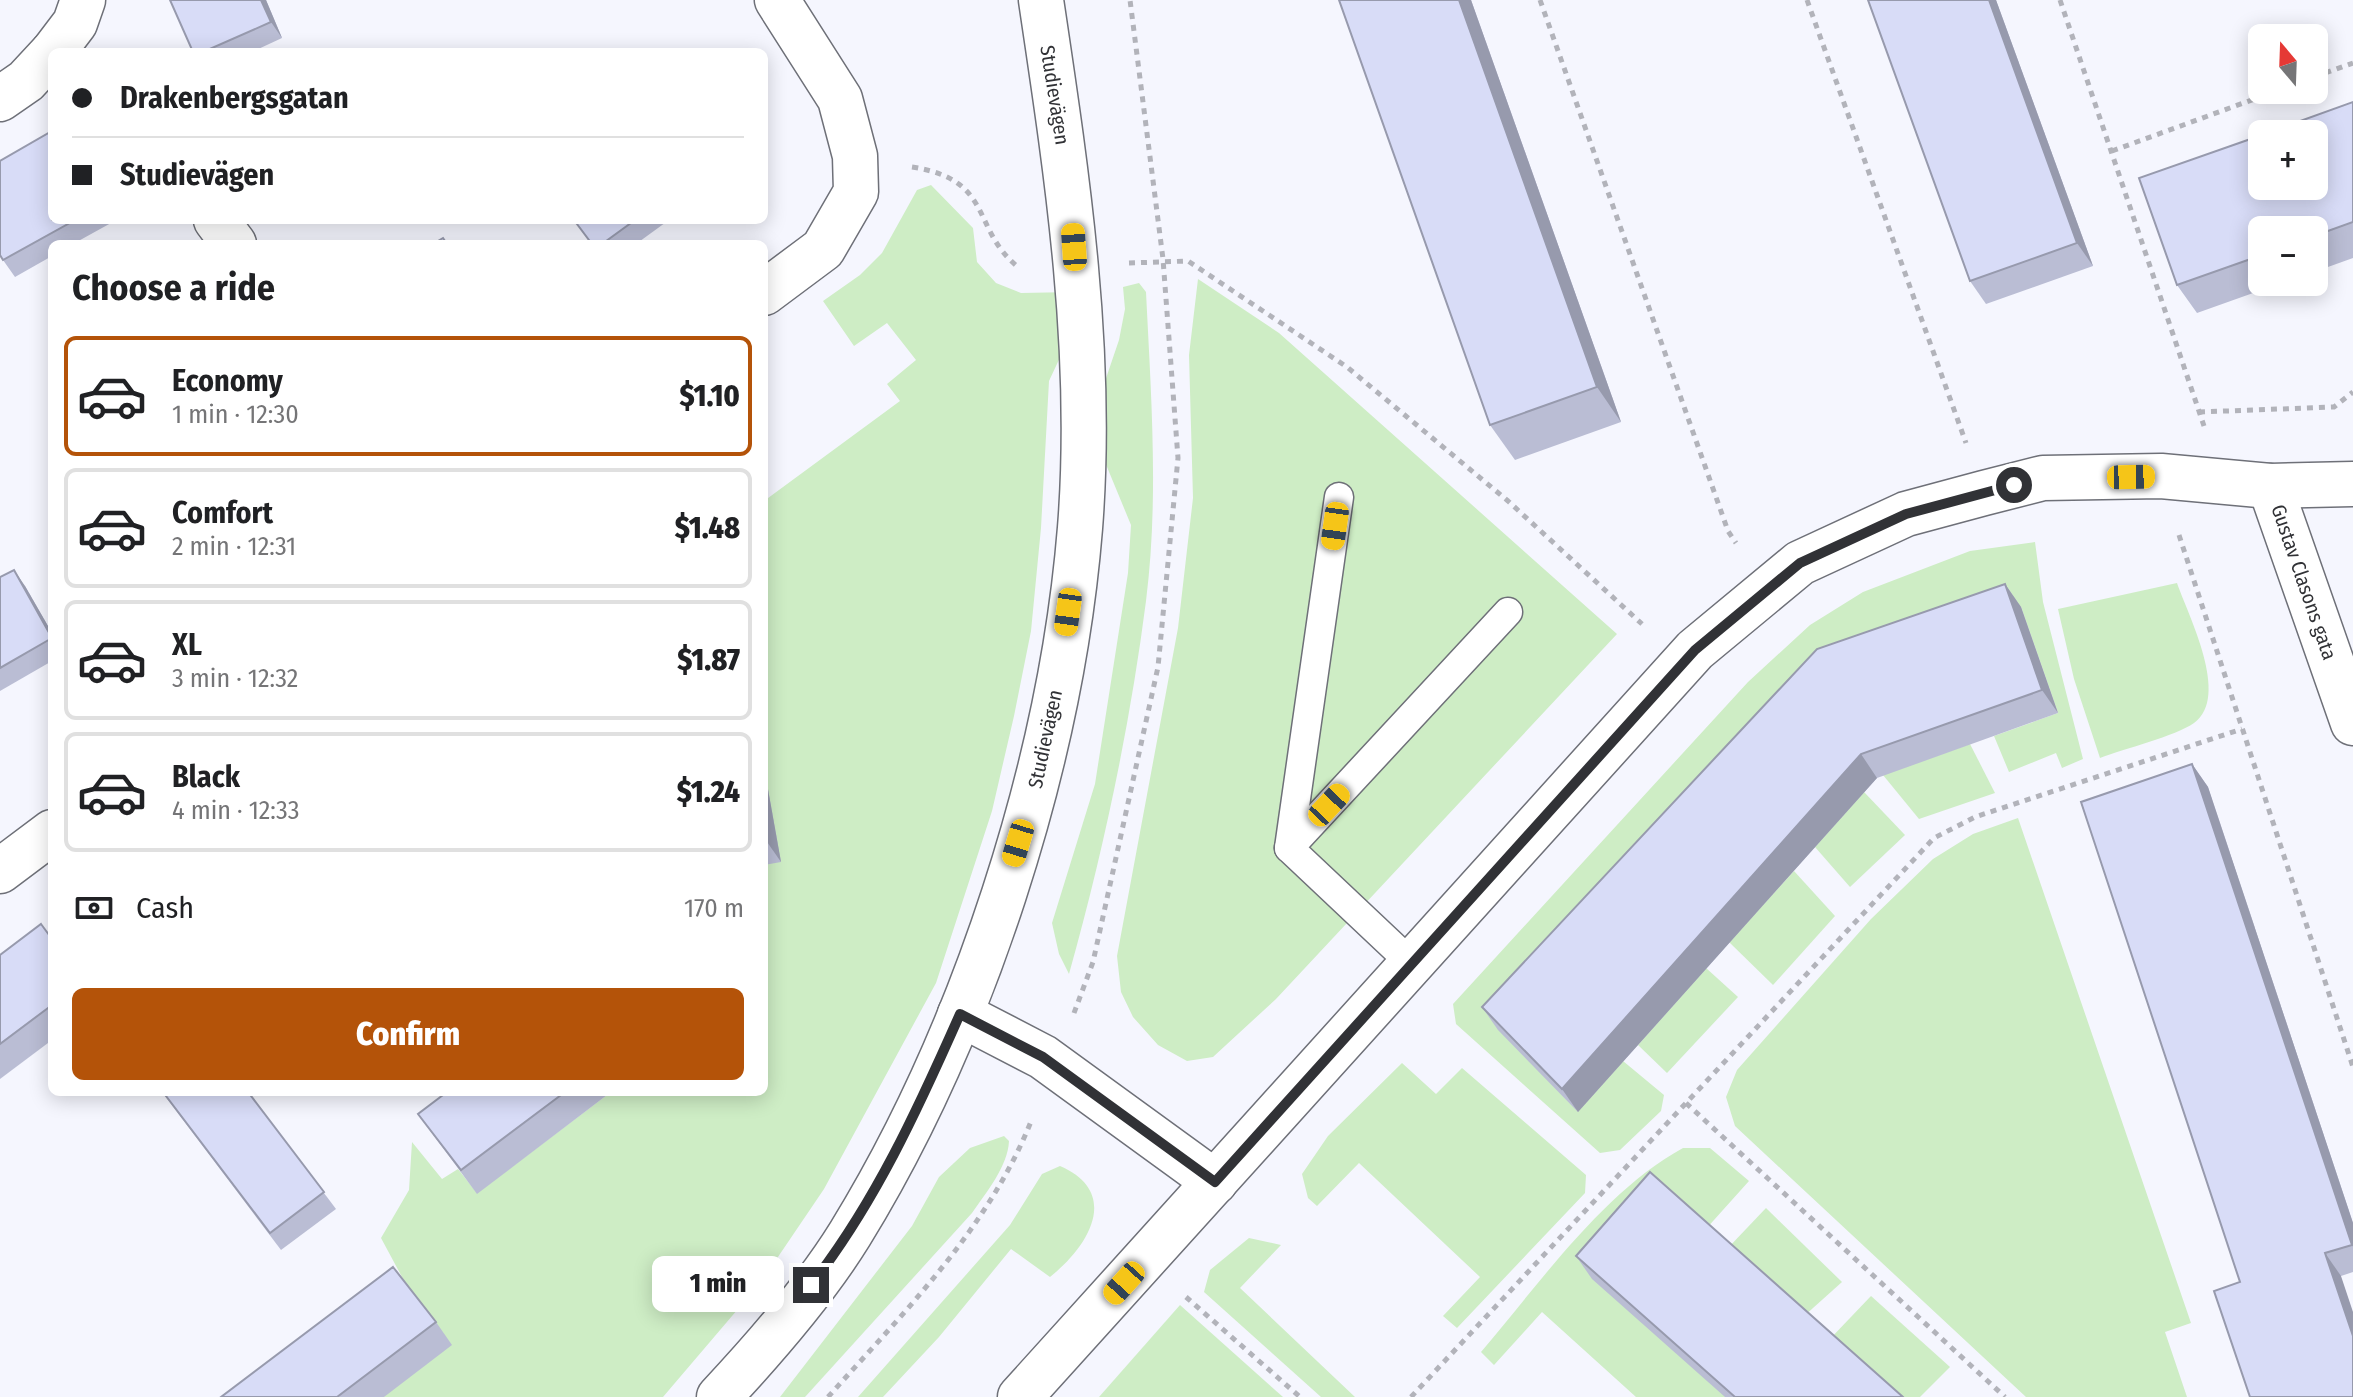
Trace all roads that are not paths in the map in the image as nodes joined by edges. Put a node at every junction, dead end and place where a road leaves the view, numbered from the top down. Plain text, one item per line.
1 (83, 0) edge
2 (777, 0) edge
3 (1041, 0) edge
4 (60, 48) edge
5 (48, 60) edge
6 (0, 99) edge
7 (768, 290) edge
8 (2353, 484) edge
9 (2270, 486) junction
10 (1339, 497) dead end
11 (1508, 612) dead end
12 (2353, 723) edge
13 (48, 835) edge
14 (1289, 848) junction
15 (0, 871) edge
16 (1412, 964) junction
17 (960, 1014) junction
18 (1215, 1182) junction
19 (719, 1397) edge
20 (1020, 1397) edge

1 - 4 street
2 - 7 street
3 - 17 street, Studievägen
5 - 6 street
8 - 9 street
9 - 12 street, Gustav Clasons gata
9 - 16 street
10 - 14 lane
11 - 14 lane
13 - 15 street
14 - 16 lane
16 - 18 street
17 - 18 street
17 - 19 street, Studievägen
18 - 20 street

